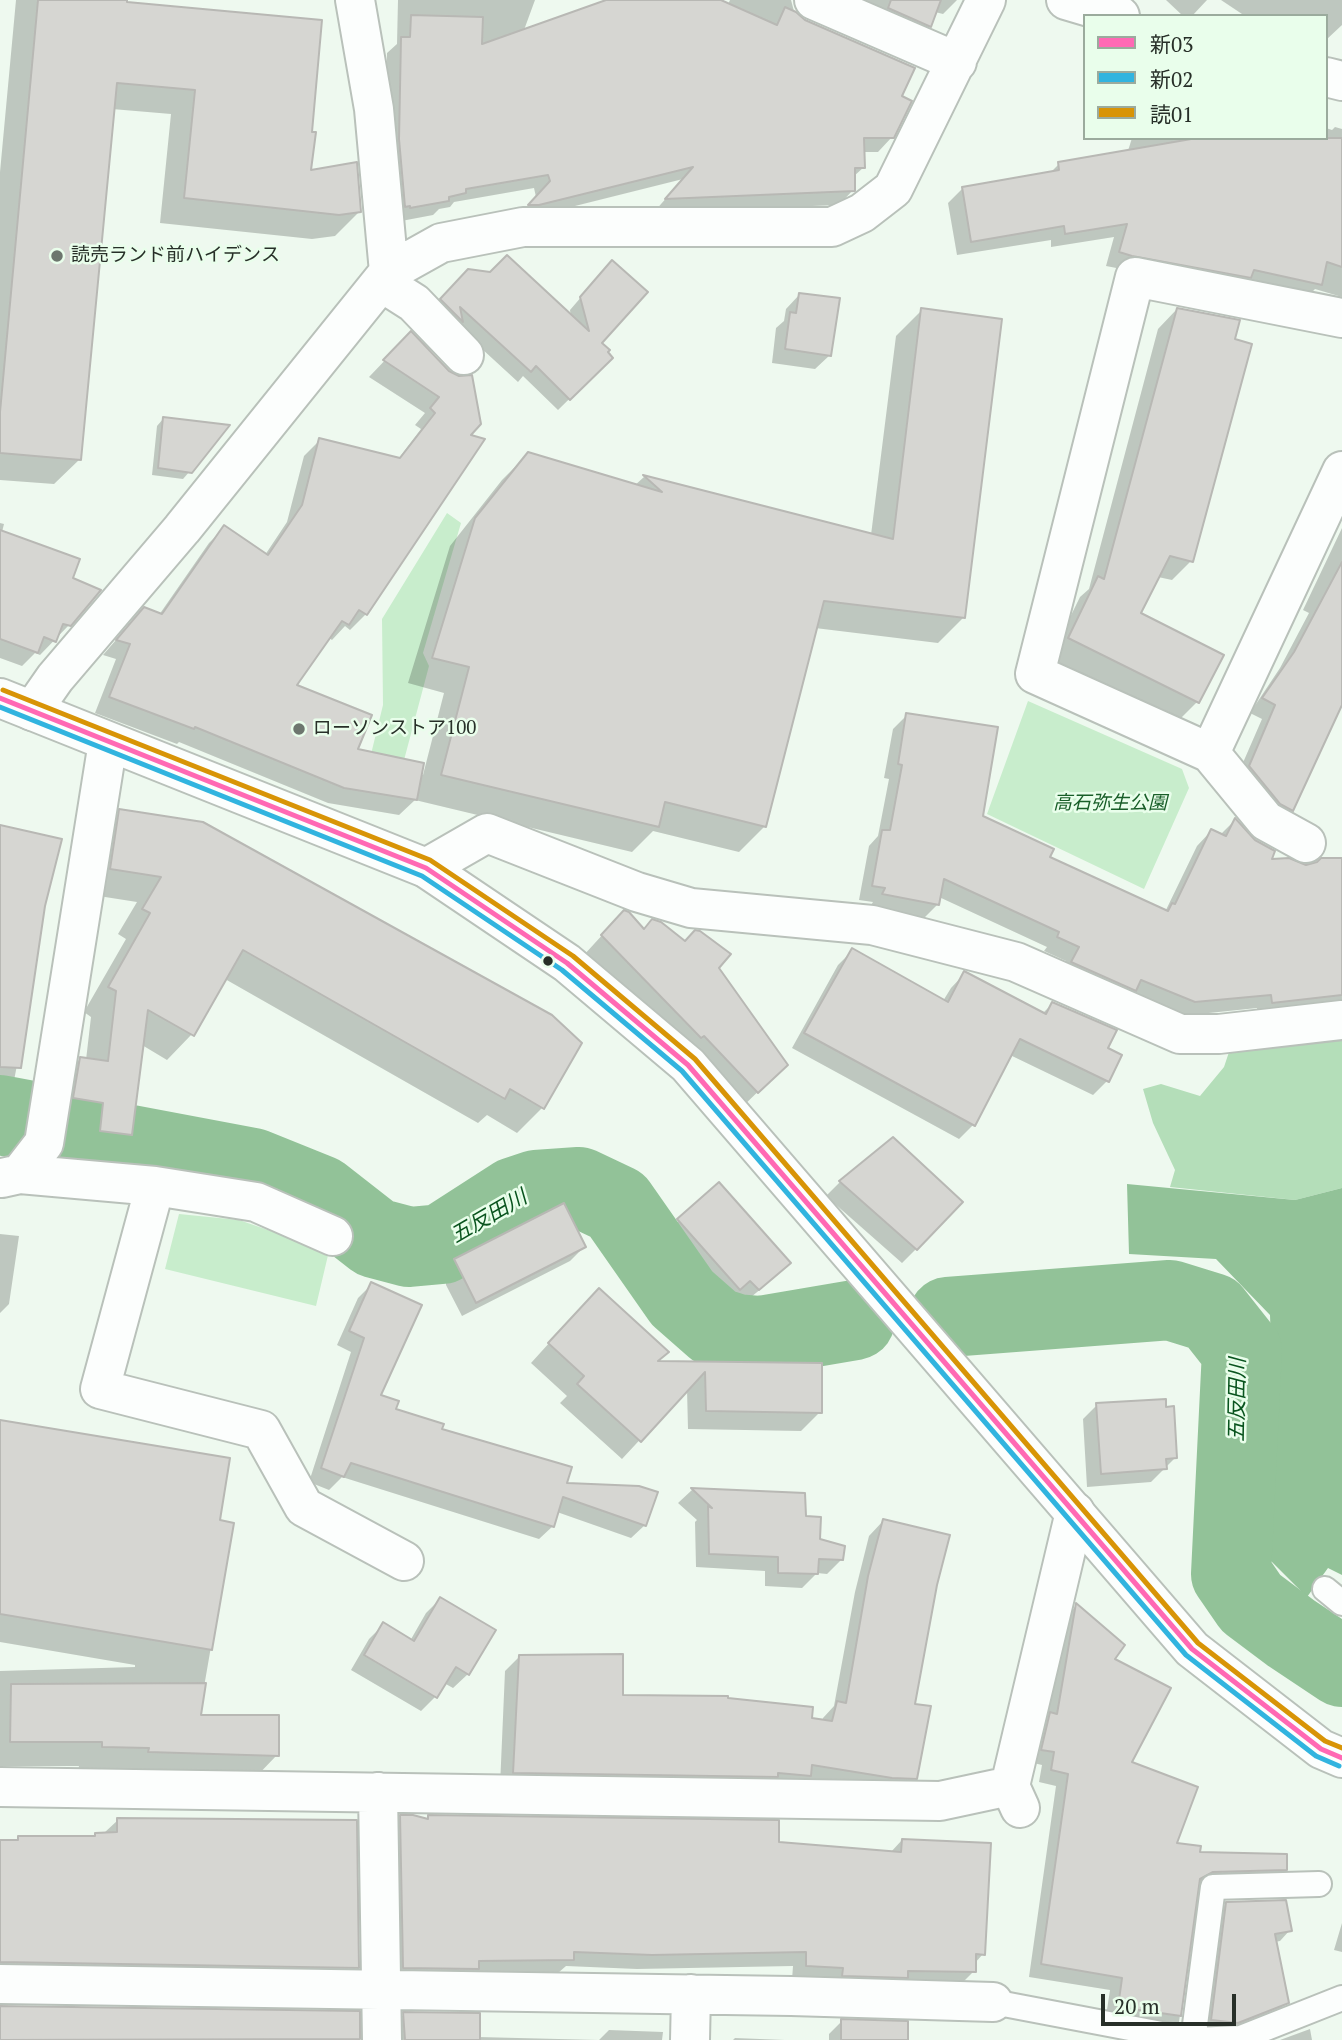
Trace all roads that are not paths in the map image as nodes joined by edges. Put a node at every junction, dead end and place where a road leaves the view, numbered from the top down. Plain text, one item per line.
1 (355, 0) edge
2 (814, 0) edge
3 (986, 0) edge
4 (1066, 0) edge
5 (1112, 14) edge
6 (957, 62) junction
7 (385, 277) junction
8 (1342, 318) edge
9 (464, 355) dead end
10 (1342, 471) edge
11 (16, 705) edge
12 (108, 742) junction
13 (1210, 753) junction
14 (1306, 843) dead end
15 (426, 868) junction
16 (1342, 1020) edge
17 (10, 1176) edge
18 (155, 1186) junction
19 (334, 1236) dead end
20 (1075, 1512) junction
21 (404, 1561) dead end
22 (1342, 1758) edge
23 (0, 1787) edge
24 (378, 1792) junction
25 (1319, 1884) dead end
26 (0, 1984) edge
27 (382, 1990) junction
28 (691, 1994) junction
29 (1342, 1998) edge
30 (993, 2002) joint
31 (382, 2040) edge
32 (690, 2040) edge
33 (1193, 2040) edge

1 - 7 street
2 - 6 street
3 - 6 street
4 - 5 street
6 - 7 street
7 - 9 street
7 - 11 street
8 - 13 street
10 - 13 street
11 - 12 street
12 - 15 street
12 - 17 street
13 - 14 street
15 - 16 street
15 - 20 street
17 - 18 street
18 - 19 street
18 - 21 street
20 - 22 street
20 - 24 street
23 - 24 street
24 - 27 street
25 - 33 lane
26 - 27 street
27 - 28 street
27 - 31 street
28 - 30 street
28 - 32 street
29 - 33 lane
30 - 33 lane

